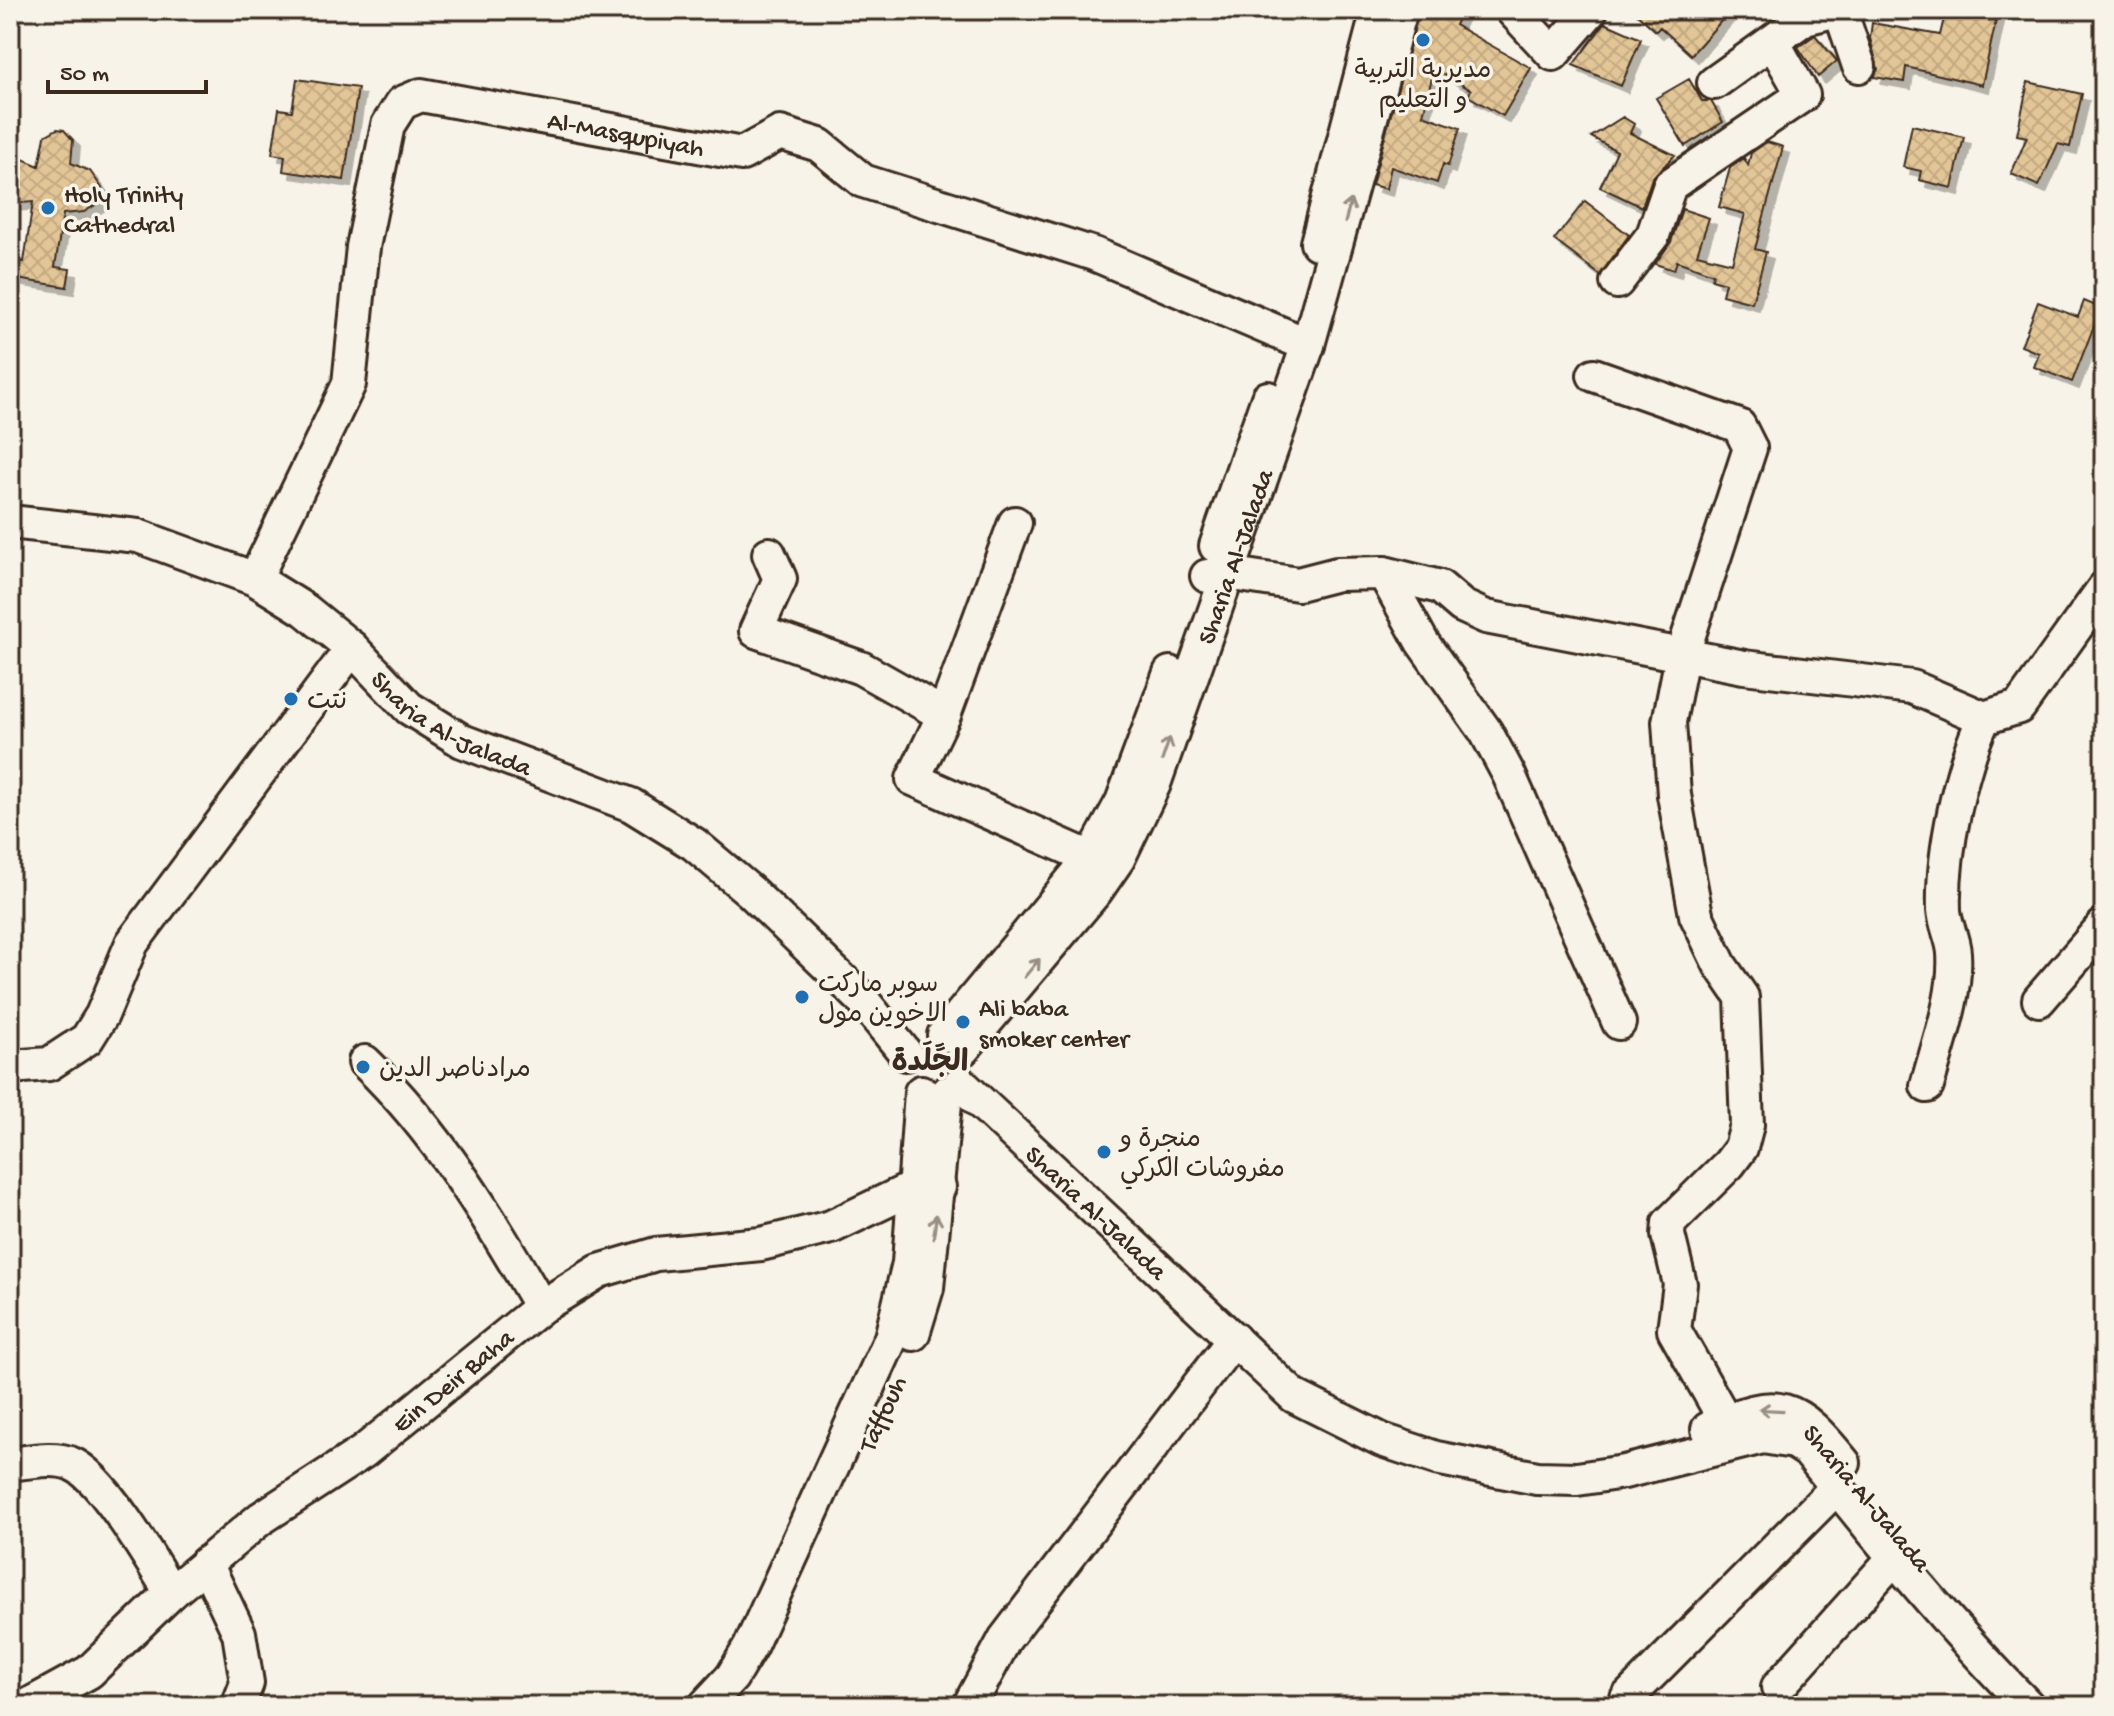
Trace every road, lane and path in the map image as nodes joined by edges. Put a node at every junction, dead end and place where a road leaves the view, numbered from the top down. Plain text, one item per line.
1 (1378, 10) edge
2 (1401, 10) edge
3 (1512, 10) edge
4 (1591, 10) edge
5 (1839, 10) edge
6 (1773, 42) junction
7 (1859, 66) dead end
8 (1714, 83) dead end
9 (1617, 282) dead end
10 (1297, 341) junction
11 (1594, 375) dead end
12 (10, 522) edge
13 (1015, 523) dead end
14 (769, 554) dead end
15 (1384, 573) junction
16 (1216, 574) junction
17 (255, 579) junction
18 (2104, 588) edge
19 (352, 648) junction
20 (1682, 656) junction
21 (944, 715) junction
22 (1984, 718) junction
23 (1091, 858) junction
24 (2104, 925) edge
25 (2039, 1000) dead end
26 (1619, 1023) dead end
27 (935, 1043) junction
28 (365, 1062) dead end
29 (10, 1067) edge
30 (1927, 1086) dead end
31 (942, 1089) junction
32 (927, 1187) junction
33 (541, 1307) junction
34 (1234, 1339) junction
35 (1732, 1430) junction
36 (10, 1464) edge
37 (1837, 1487) junction
38 (1894, 1558) junction
39 (206, 1563) junction
40 (171, 1593) junction
41 (1778, 1687) dead end
42 (1627, 1698) dead end
43 (27, 1706) edge
44 (238, 1706) edge
45 (705, 1706) edge
46 (732, 1706) edge
47 (969, 1706) edge
48 (2028, 1706) edge
49 (2051, 1706) edge

1 - 10 street, Sharia Al-Jalada
10 -> 2 street, Sharia Al-Jalada
3 - 4 street
5 - 6 street
5 - 7 street
6 - 8 street
6 - 9 street
10 - 16 street, Sharia Al-Jalada
10 - 17 street, Al-Masqupiyah
11 - 20 street
12 - 17 street, Sharia Al-Jalada
13 - 21 street
14 - 21 street
15 - 16 street
15 - 20 street
15 - 26 street
16 - 23 street, Sharia Al-Jalada
27 -> 16 street, Sharia Al-Jalada
17 - 19 street, Sharia Al-Jalada
18 - 22 street
19 - 27 street, Sharia Al-Jalada
19 - 29 street
20 - 22 street
20 - 35 street
21 - 23 street
22 - 30 street
23 - 27 street, Sharia Al-Jalada
24 - 25 street
27 - 31 street, Taffouh
27 - 31 street
28 - 33 street
31 - 32 street, Taffouh
31 - 34 street, Sharia Al-Jalada
32 - 33 street, Ein Deir Baha
32 - 45 street
46 -> 32 street, Taffouh
33 - 39 street, Ein Deir Baha
34 - 35 street, Sharia Al-Jalada
34 - 47 street
35 - 37 street, Sharia Al-Jalada
49 -> 35 street, Sharia Al-Jalada
36 - 40 street
37 - 38 street, Sharia Al-Jalada
37 - 42 street
38 - 41 street
38 - 48 street, Sharia Al-Jalada
39 - 40 street, Ein Deir Baha
39 - 44 street
40 - 43 street, Ein Deir Baha

